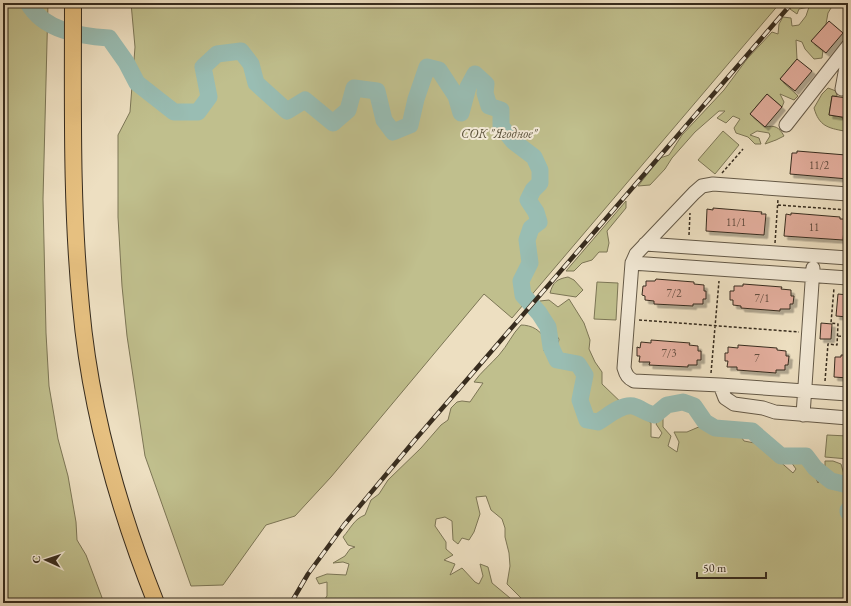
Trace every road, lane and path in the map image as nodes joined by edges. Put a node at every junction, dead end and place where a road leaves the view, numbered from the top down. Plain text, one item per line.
1 (73, 3) edge
2 (848, 46) edge
3 (844, 61) edge
4 (842, 89) dead end
5 (786, 125) dead end
6 (779, 189) junction
7 (848, 194) edge
8 (778, 205) junction
9 (848, 210) edge
10 (645, 244) junction
11 (775, 253) junction
12 (814, 256) junction
13 (848, 258) edge
14 (632, 263) junction
15 (720, 269) junction
16 (813, 275) junction
17 (848, 278) edge
18 (834, 286) dead end
19 (628, 320) junction
20 (715, 326) junction
21 (809, 333) junction
22 (837, 336) junction
23 (848, 337) edge
24 (825, 384) dead end
25 (715, 385) junction
26 (805, 391) junction
27 (848, 394) edge
28 (803, 415) junction
29 (848, 418) edge
30 (156, 603) edge

1 - 30 main road
2 - 3 lane
3 - 4 lane
3 - 5 lane
6 - 7 lane
6 - 8 path
6 - 10 lane
8 - 9 path
8 - 11 path
10 - 11 lane
10 - 14 lane
11 - 12 lane
12 - 13 lane
12 - 16 lane
14 - 15 lane
14 - 19 lane
15 - 16 lane
15 - 20 path
16 - 17 lane
16 - 21 lane
18 - 22 path
19 - 20 path
19 - 25 lane
20 - 21 path
20 - 25 path
21 - 26 lane
22 - 23 path
22 - 24 path
25 - 26 lane
25 - 28 lane
26 - 27 lane
26 - 28 lane
28 - 29 lane

